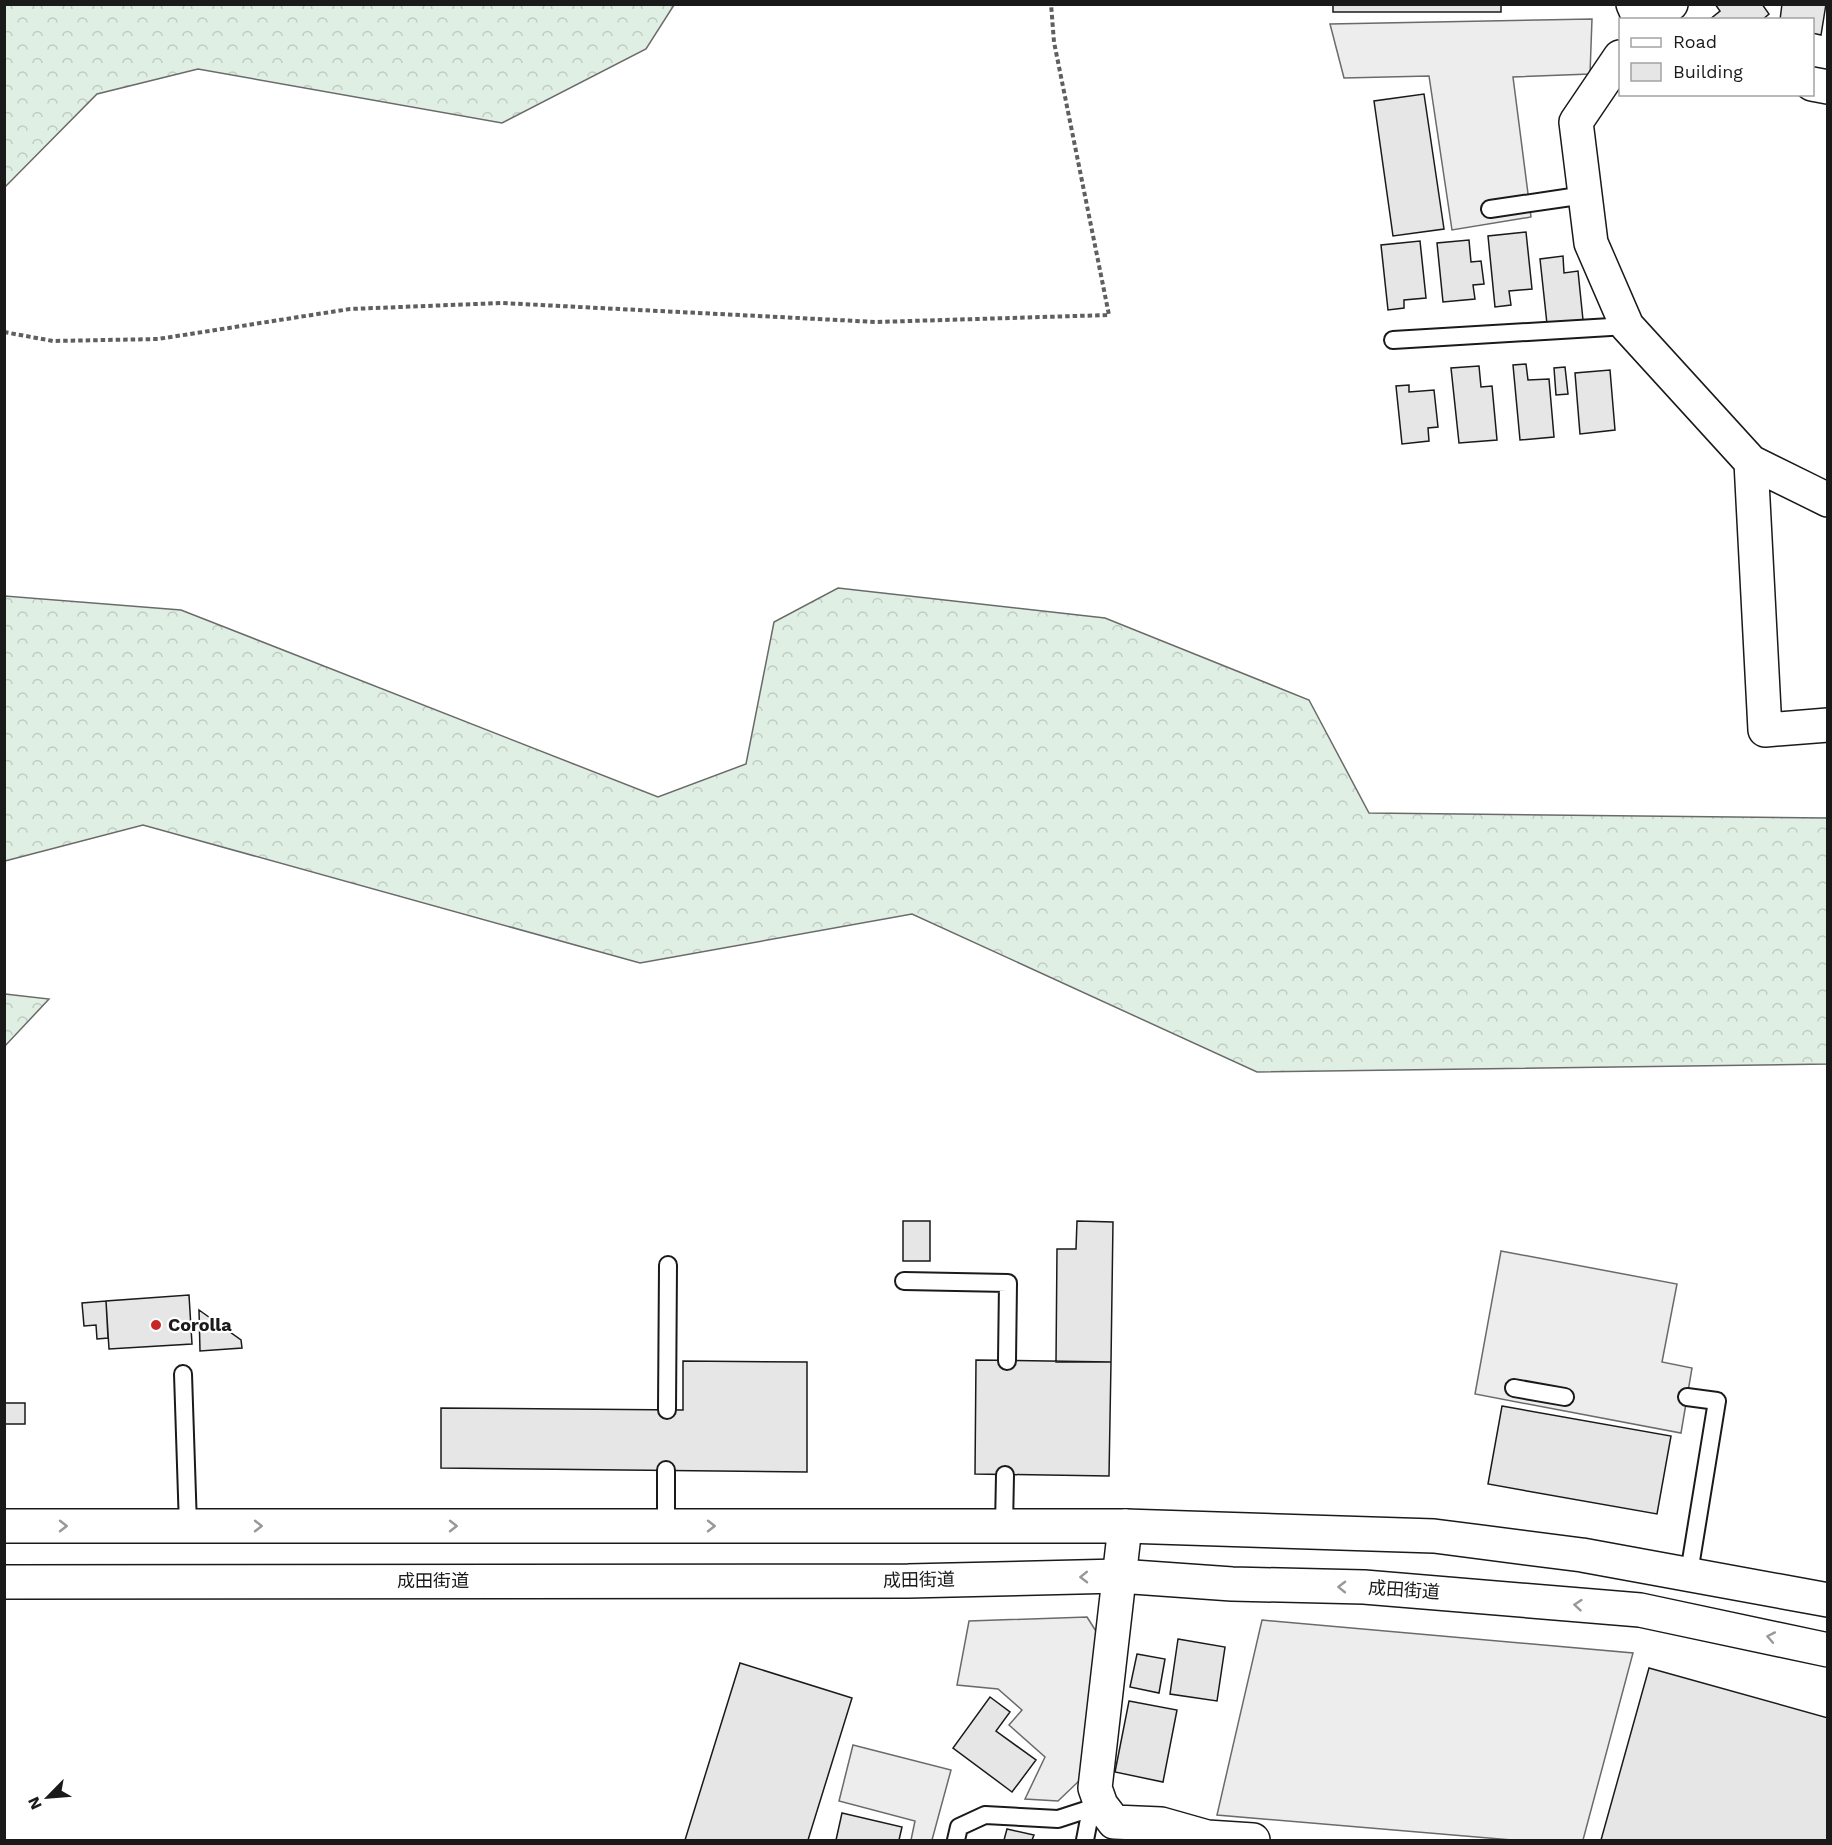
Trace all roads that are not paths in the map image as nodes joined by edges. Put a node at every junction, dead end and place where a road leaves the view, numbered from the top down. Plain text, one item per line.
1 (1633, 4) edge
2 (1671, 4) edge
3 (1639, 18) edge
4 (1653, 18) edge
5 (1619, 58) edge
6 (1585, 195) junction
7 (1490, 209) dead end
8 (1627, 326) junction
9 (1394, 340) dead end
10 (1751, 462) junction
11 (1827, 500) edge
12 (1827, 725) edge
13 (668, 1265) dead end
14 (904, 1281) dead end
15 (1007, 1361) dead end
16 (183, 1374) dead end
17 (1514, 1388) dead end
18 (1565, 1397) dead end
19 (1687, 1397) dead end
20 (667, 1410) dead end
21 (666, 1470) dead end
22 (1005, 1475) dead end
23 (4, 1526) edge
24 (666, 1526) junction
25 (1004, 1526) junction
26 (1125, 1526) junction
27 (188, 1527) junction
28 (1689, 1574) junction
29 (1119, 1576) junction
30 (4, 1582) edge
31 (1827, 1600) edge
32 (1827, 1650) edge
33 (1096, 1807) junction
34 (956, 1840) edge
35 (1084, 1840) edge
36 (1253, 1840) edge

1 - 3 main road
2 - 4 main road
5 - 6 main road
6 - 7 lane
6 - 8 main road
8 - 9 lane
8 - 10 main road
10 - 11 main road
10 - 12 main road
13 - 20 lane
14 - 15 lane
16 - 27 lane
17 - 18 lane
19 - 28 lane
21 - 24 lane
22 - 25 lane
23 -> 27 main road
24 -> 25 main road
27 -> 24 main road
25 - 26 main road
26 - 28 main road
26 - 29 main road
28 - 31 main road
29 -> 30 main road, 成田街道
32 -> 29 main road, 成田街道
29 - 33 main road
33 - 34 lane
33 - 35 lane
33 - 36 main road

